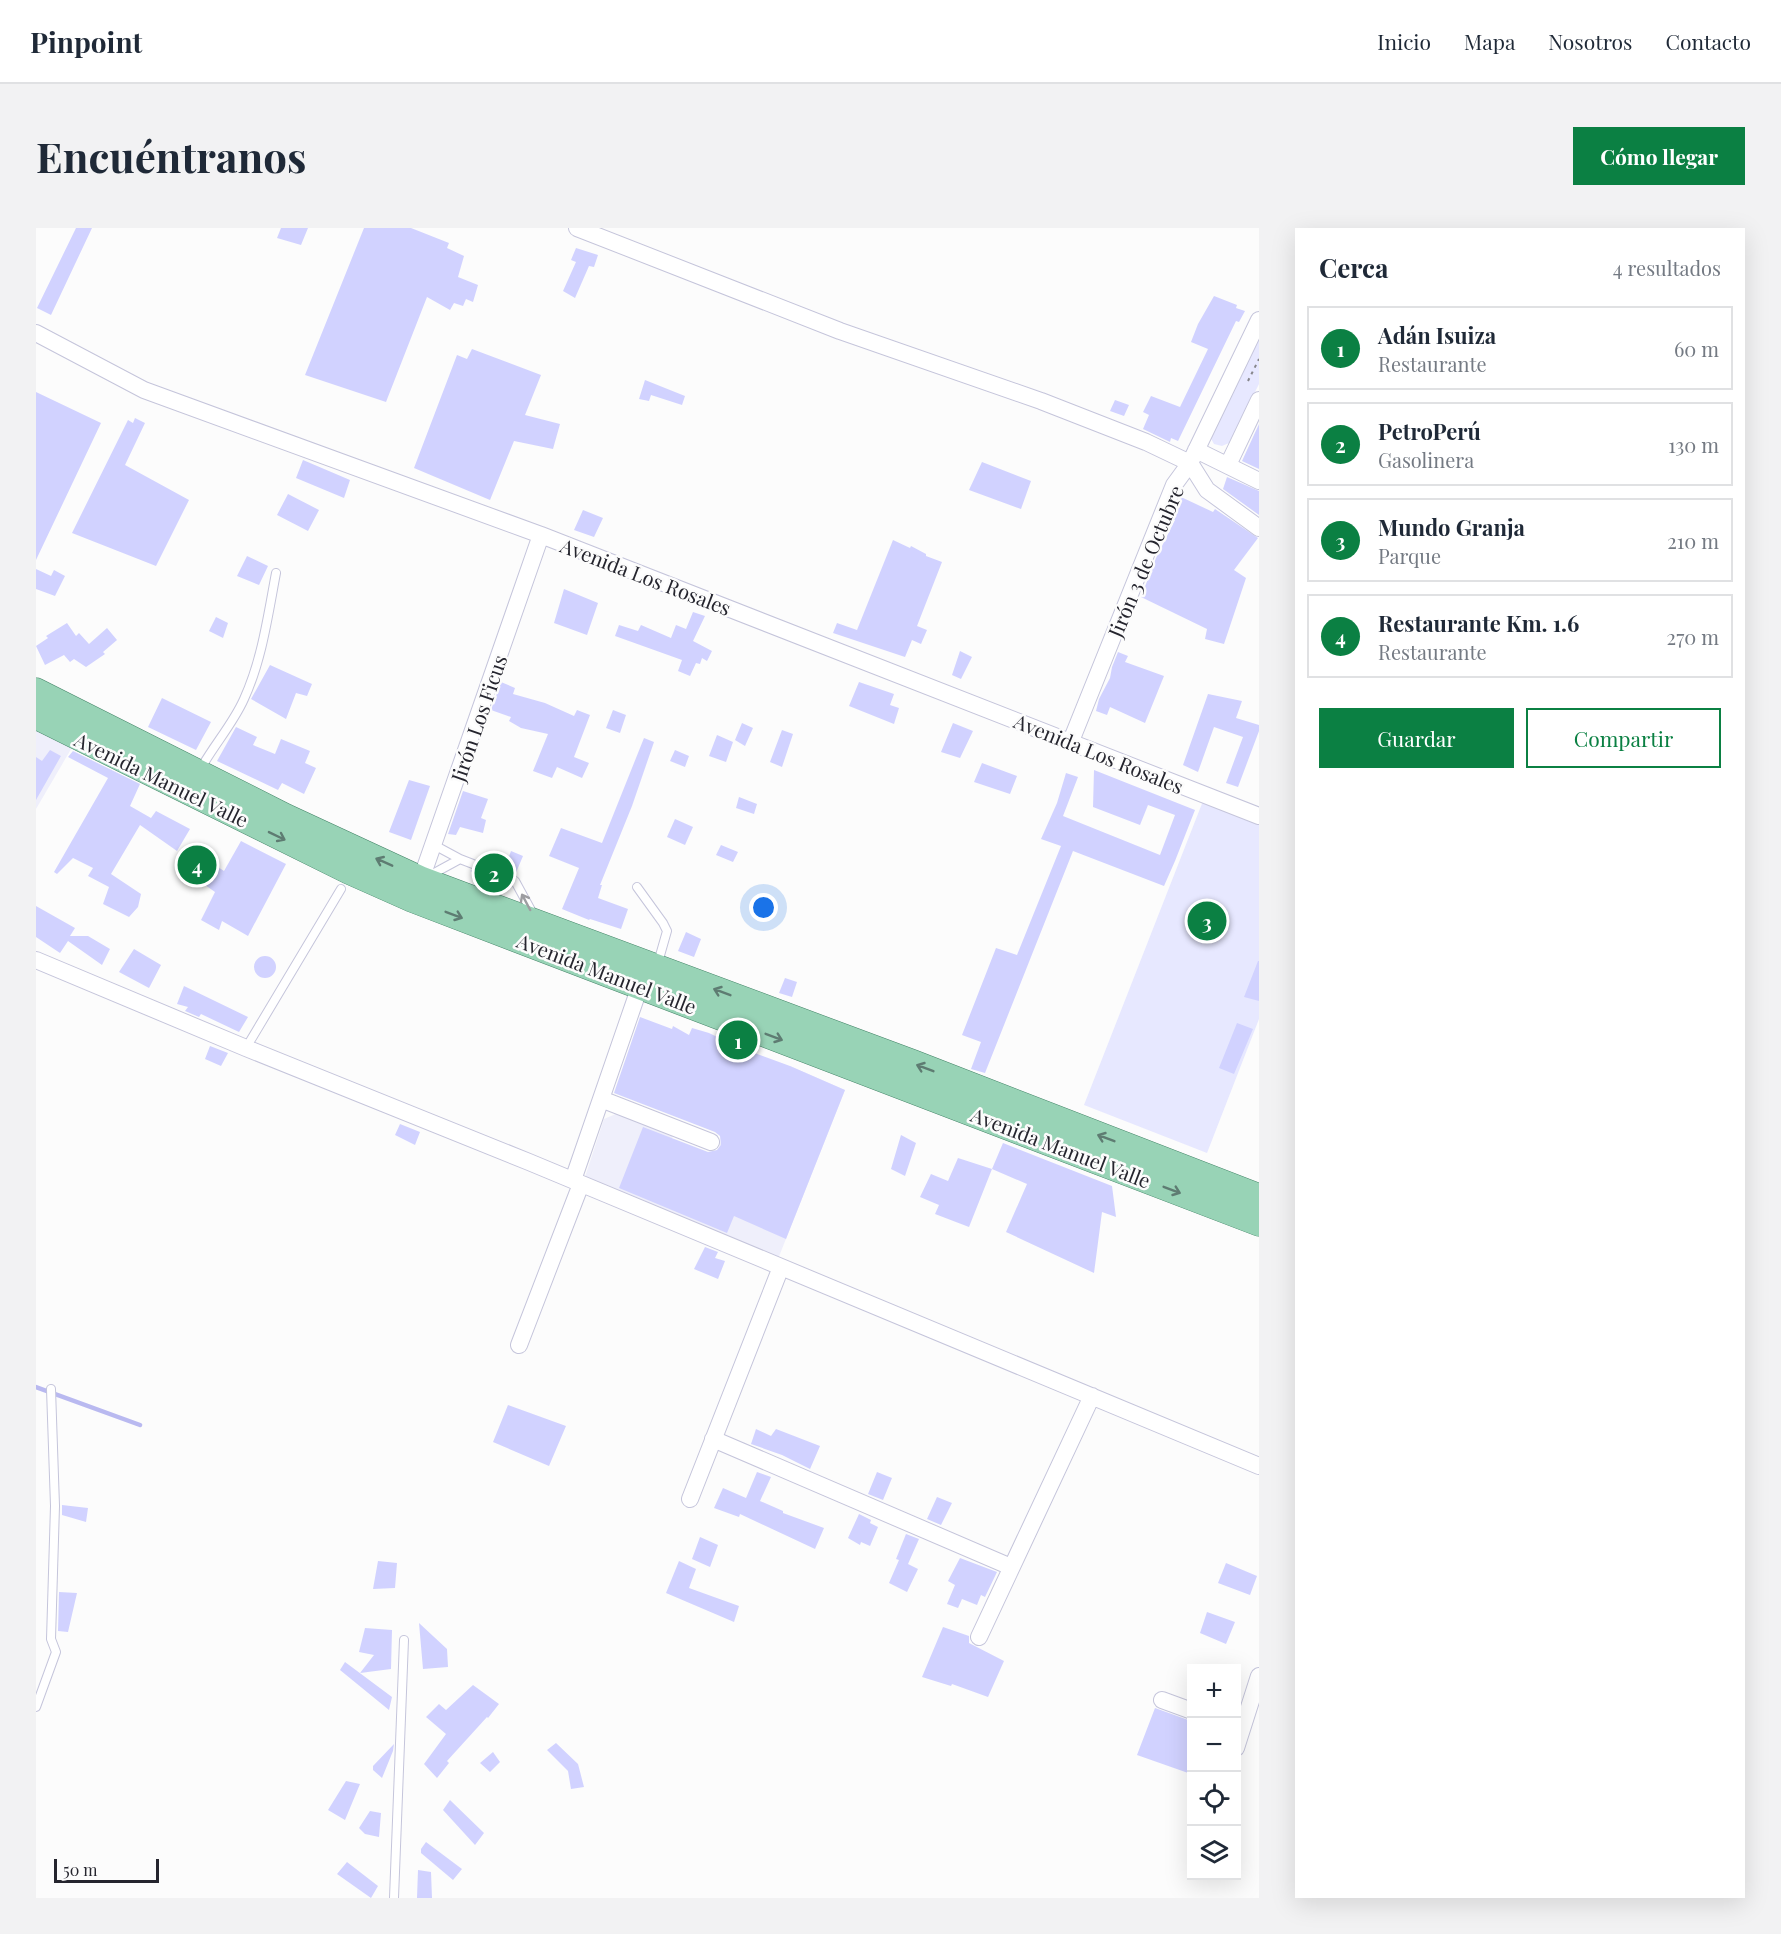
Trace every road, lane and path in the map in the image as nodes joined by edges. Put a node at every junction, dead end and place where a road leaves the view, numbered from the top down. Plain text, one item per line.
1 (577, 228) edge
2 (1259, 320) edge
3 (36, 333) edge
4 (1259, 400) edge
5 (1193, 457) junction
6 (1228, 465) junction
7 (1259, 481) edge
8 (1259, 528) edge
9 (541, 536) junction
10 (276, 573) dead end
11 (36, 691) edge
12 (36, 716) edge
13 (1071, 741) junction
14 (198, 773) junction
15 (1259, 816) edge
16 (434, 845) junction
17 (460, 859) junction
18 (473, 864) dead end
19 (515, 881) dead end
20 (637, 887) dead end
21 (341, 889) dead end
22 (417, 889) junction
23 (537, 922) junction
24 (36, 960) edge
25 (657, 967) junction
26 (640, 986) junction
27 (246, 1048) junction
28 (601, 1099) junction
29 (711, 1142) dead end
30 (577, 1182) junction
31 (1259, 1197) edge
32 (1259, 1223) edge
33 (781, 1267) junction
34 (519, 1346) dead end
35 (51, 1389) dead end
36 (1092, 1396) junction
37 (713, 1439) junction
38 (1259, 1466) edge
39 (690, 1499) dead end
40 (1011, 1567) junction
41 (979, 1637) dead end
42 (404, 1640) dead end
43 (1259, 1676) edge
44 (1162, 1700) dead end
45 (36, 1707) edge
46 (1187, 1709) edge
47 (1241, 1723) edge
48 (394, 1898) edge

1 - 5 street
2 - 5 street, Jirón 3 de Octubre
3 - 9 street, Avenida Los Rosales
4 - 6 street
5 - 6 street
5 - 8 street
5 - 13 street, Jirón 3 de Octubre
6 - 7 street
9 - 13 street, Avenida Los Rosales
9 - 16 street, Jirón Los Ficus
10 - 14 lane
11 - 14 main road, Avenida Manuel Valle
12 -> 22 main road, Avenida Manuel Valle
13 - 15 street, Avenida Los Rosales
22 -> 14 main road, Avenida Manuel Valle
16 - 17 lane
16 - 22 street, Jirón Los Ficus
17 - 18 lane
17 - 22 lane
23 -> 19 lane
20 - 25 lane
21 - 27 lane
22 - 23 main road, Avenida Manuel Valle
22 -> 26 main road, Avenida Manuel Valle
23 - 25 main road, Avenida Manuel Valle
24 - 27 street
31 -> 25 main road, Avenida Manuel Valle
26 - 28 street
26 -> 32 main road, Avenida Manuel Valle
27 - 30 street
28 - 29 street
28 - 30 street
30 - 33 street
30 - 34 street
33 - 36 street
33 - 37 street
35 - 45 lane
36 - 38 street
36 - 40 street
37 - 39 street
37 - 40 street
40 - 41 street
42 - 48 lane
43 - 47 street
44 - 46 street

